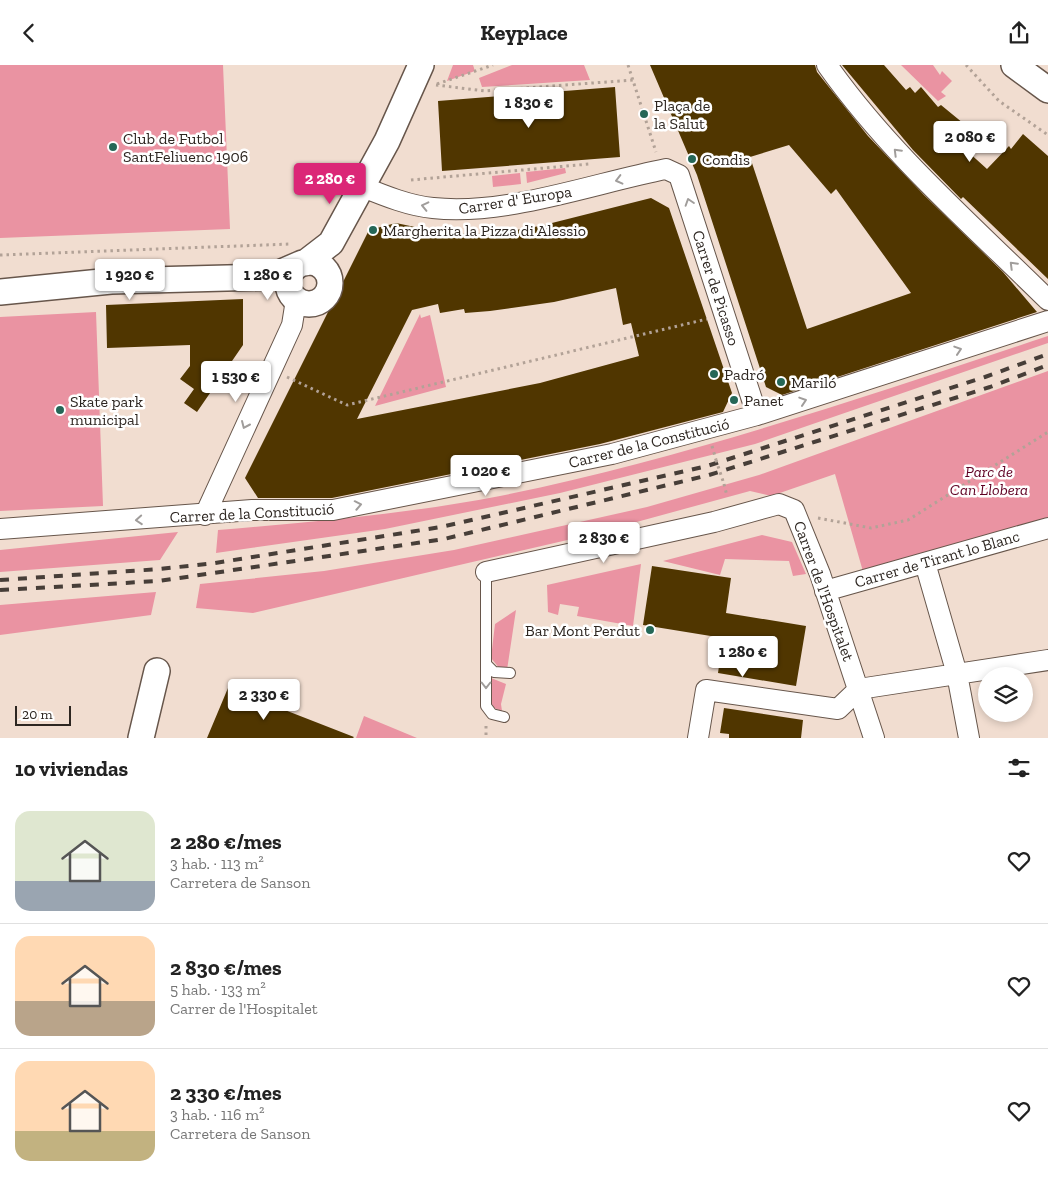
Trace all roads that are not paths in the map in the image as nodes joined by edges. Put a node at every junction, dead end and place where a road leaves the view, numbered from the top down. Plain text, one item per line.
1 (421, 65) edge
2 (827, 65) edge
3 (1014, 65) edge
4 (1048, 91) edge
5 (663, 170) joint
6 (363, 187) junction
7 (315, 255) junction
8 (270, 277) junction
9 (0, 291) edge
10 (293, 297) junction
11 (1048, 300) edge
12 (1048, 321) edge
13 (757, 415) junction
14 (205, 515) junction
15 (0, 529) edge
16 (1048, 529) edge
17 (925, 563) junction
18 (486, 572) joint
19 (825, 591) junction
20 (1048, 660) edge
21 (486, 664) junction
22 (157, 671) dead end
23 (510, 673) dead end
24 (957, 674) junction
25 (859, 689) junction
26 (504, 717) dead end
27 (141, 738) edge
28 (698, 738) edge
29 (874, 738) edge
30 (969, 738) edge

1 - 6 street
11 -> 2 street
3 - 4 street
5 -> 6 street, Carrer d' Europa
13 -> 5 street, Carrer de Picasso
6 - 7 street
7 - 8 street
7 - 10 street
7 - 10 street
8 - 9 street
8 - 10 street
10 -> 14 street
13 -> 12 street, Carrer de la Constitució
14 -> 13 street, Carrer de la Constitució
14 -> 15 street, Carrer de la Constitució
16 - 17 street, Carrer de Tirant lo Blanc
17 - 19 street, Carrer de Tirant lo Blanc
17 - 24 street
18 - 19 street, Carrer de l'Hospitalet
18 - 21 lane
19 - 25 street, Carrer de l'Hospitalet
20 - 24 street
21 - 23 lane
21 -> 26 lane
22 - 27 street
24 - 25 street
24 - 30 street
25 - 28 street
25 - 29 street, Carrer de l'Hospitalet

